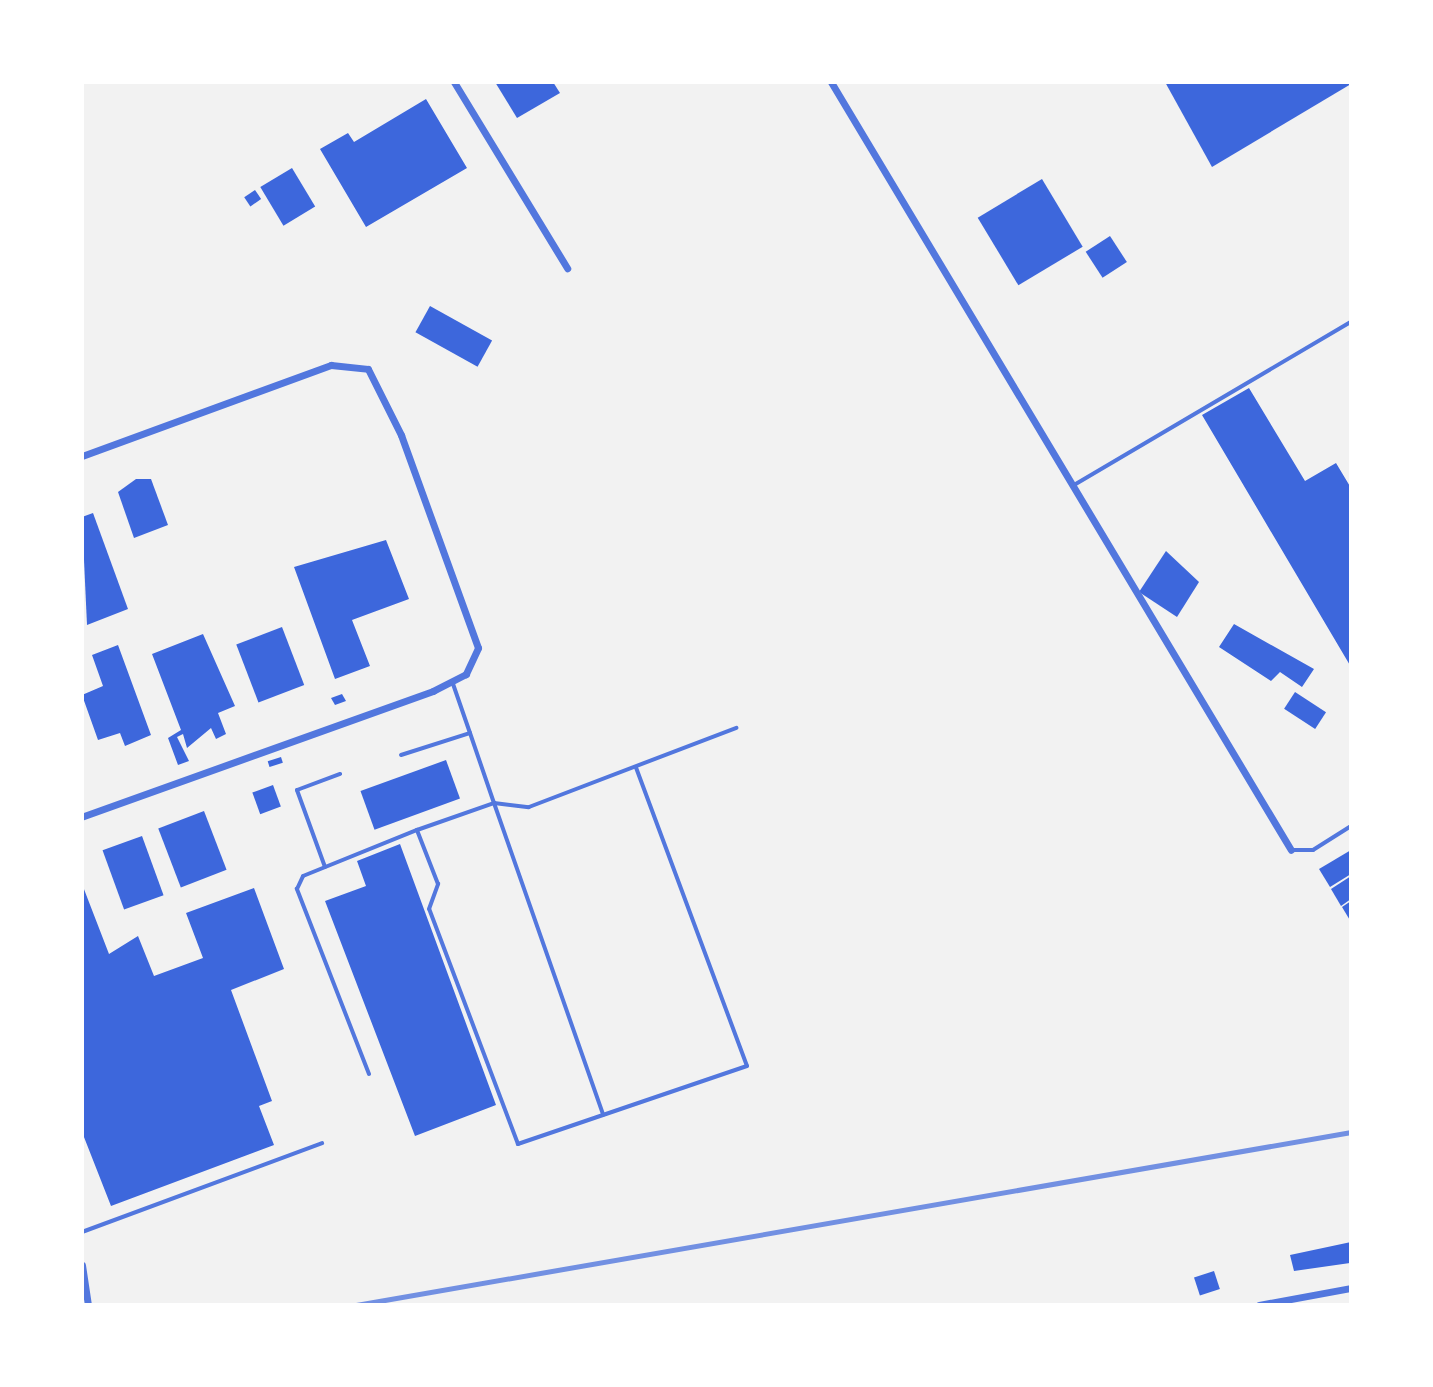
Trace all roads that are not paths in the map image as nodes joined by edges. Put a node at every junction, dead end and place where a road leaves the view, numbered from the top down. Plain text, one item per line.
1 (454, 82) edge
2 (831, 82) edge
3 (567, 268) dead end
4 (1351, 322) edge
5 (82, 456) edge
6 (1070, 487) junction
7 (452, 681) junction
8 (736, 728) dead end
9 (470, 733) junction
10 (401, 755) dead end
11 (636, 767) junction
12 (340, 774) dead end
13 (494, 803) junction
14 (82, 817) edge
15 (1351, 826) edge
16 (417, 830) junction
17 (1291, 850) joint
18 (325, 867) junction
19 (369, 1074) dead end
20 (603, 1115) junction
21 (322, 1143) dead end
22 (82, 1232) edge
23 (82, 1265) edge
24 (1351, 1288) edge
25 (88, 1305) edge
26 (1259, 1305) edge
27 (1270, 1305) edge

1 - 3 street
2 - 6 street
4 - 6 lane
5 - 7 street
6 - 17 street
7 - 9 lane
7 - 14 street
8 - 11 lane
9 - 10 lane
9 - 13 lane
11 - 13 lane
11 - 20 lane
12 - 18 lane
13 - 16 lane
13 - 20 lane
15 - 17 lane
16 - 18 lane
16 - 20 lane
18 - 19 lane
21 - 22 lane
23 - 25 street
24 - 27 street
26 - 27 street

